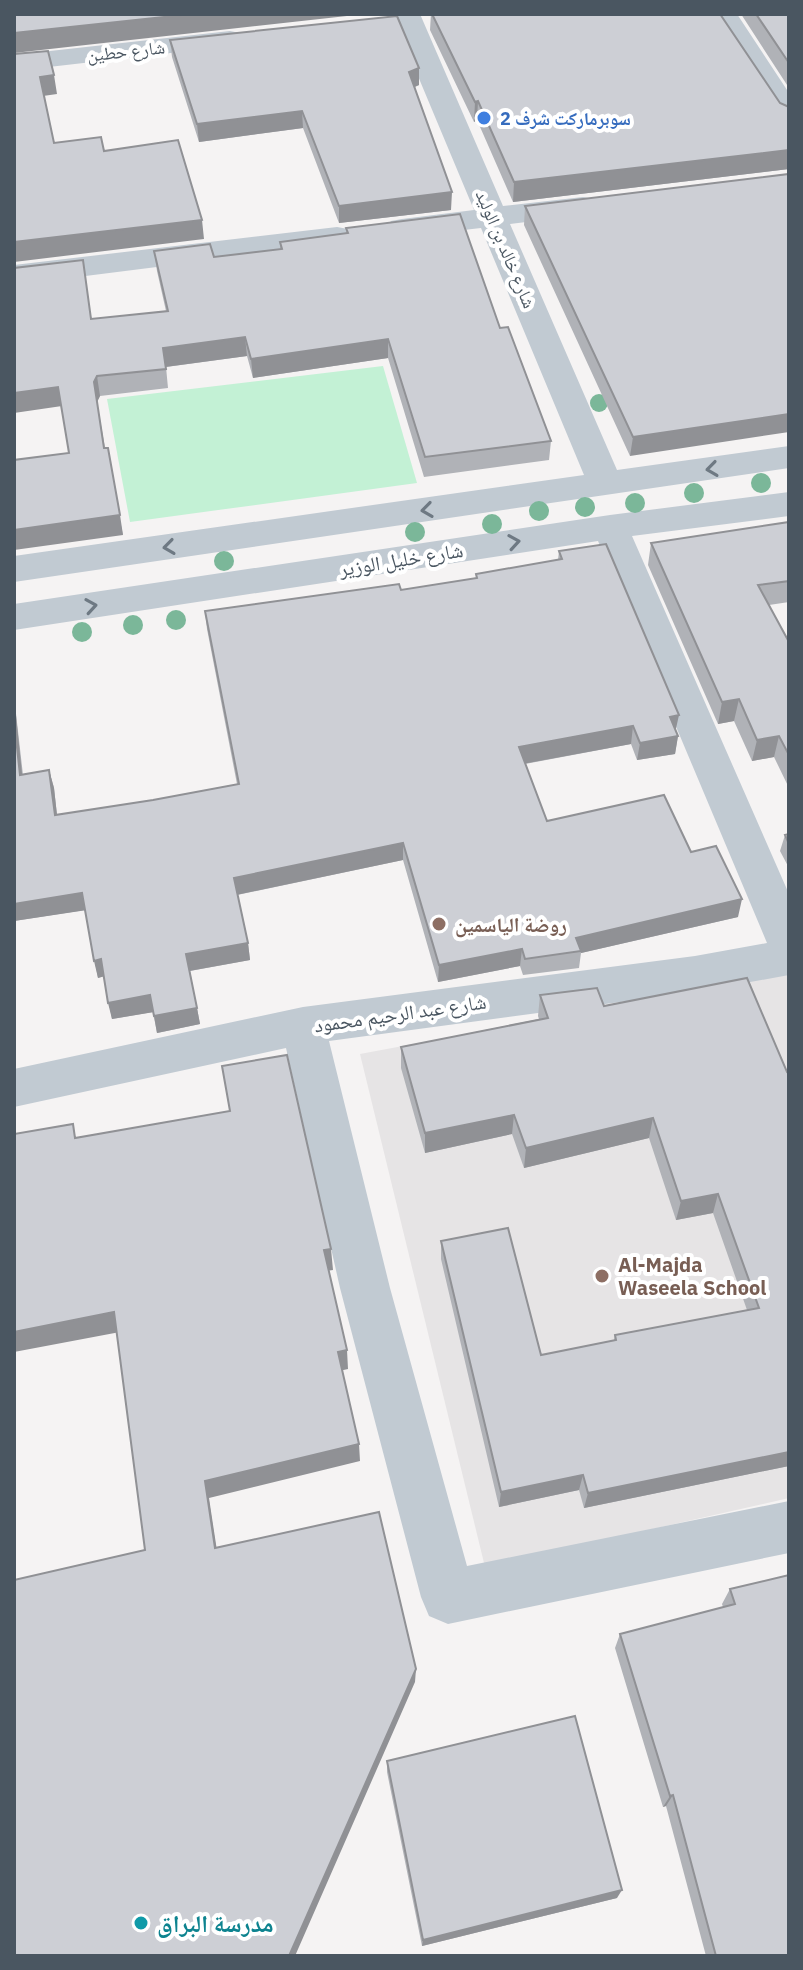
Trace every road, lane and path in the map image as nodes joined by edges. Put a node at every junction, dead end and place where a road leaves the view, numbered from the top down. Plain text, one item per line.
1 (723, 14) edge
2 (406, 19) edge
3 (250, 37) edge
4 (14, 63) edge
5 (789, 115) edge
6 (618, 202) edge
7 (493, 217) junction
8 (14, 275) edge
9 (789, 457) edge
10 (605, 484) junction
11 (789, 504) edge
12 (610, 527) junction
13 (14, 569) edge
14 (14, 617) edge
15 (789, 943) edge
16 (789, 957) edge
17 (303, 1026) junction
18 (14, 1088) edge
19 (789, 1527) edge

1 - 5 street
2 - 7 street, شارع خالد بن الوليد
3 - 4 street, شارع حطين
6 - 7 street
7 - 8 street
7 - 10 street, شارع خالد بن الوليد
9 -> 10 street
10 -> 13 street
11 - 12 street, شارع خليل الوزير
14 -> 12 street, شارع خليل الوزير
12 - 15 street
16 - 17 street, شارع عبد الرحيم محمود
17 - 18 street, شارع عبد الرحيم محمود
17 - 19 street

